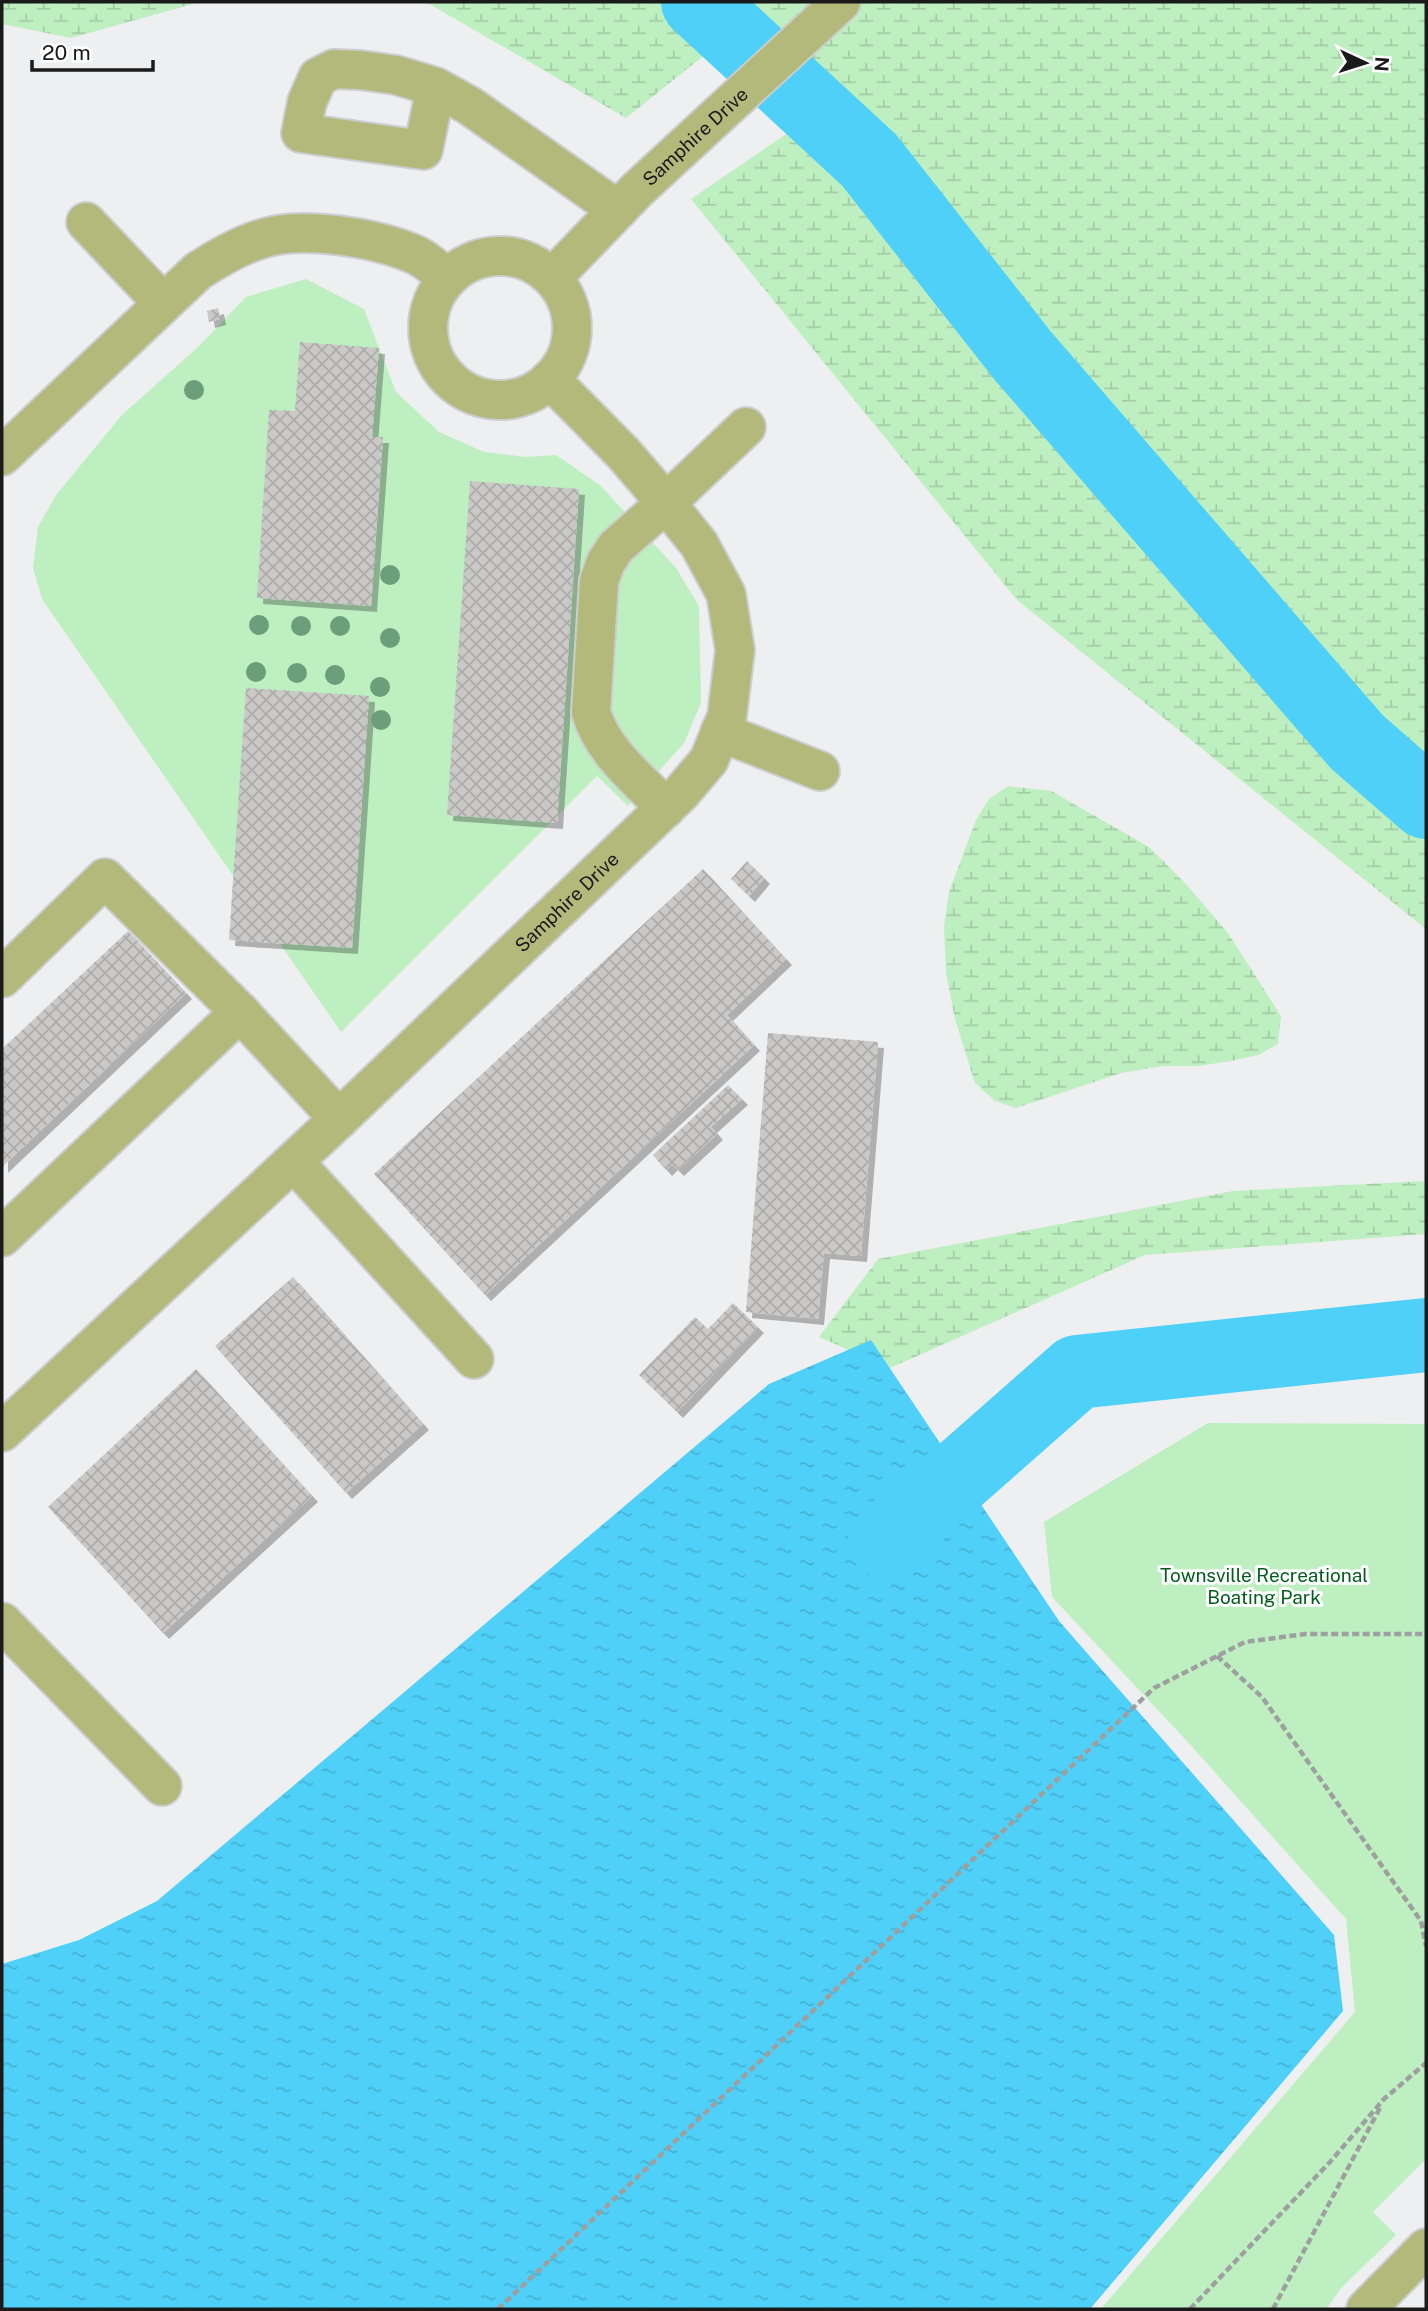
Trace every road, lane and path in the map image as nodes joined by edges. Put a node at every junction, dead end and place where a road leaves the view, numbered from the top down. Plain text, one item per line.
1 (830, 12) edge
2 (436, 87) dead end
3 (618, 210) junction
4 (86, 222) dead end
5 (552, 277) junction
6 (447, 278) junction
7 (163, 303) junction
8 (550, 379) junction
9 (746, 427) dead end
10 (2, 456) edge
11 (666, 503) junction
12 (720, 732) junction
13 (820, 771) dead end
14 (666, 808) junction
15 (2, 978) edge
16 (240, 1012) junction
17 (339, 1119) junction
18 (294, 1162) junction
19 (2, 1237) edge
20 (474, 1359) dead end
21 (2, 1432) edge
22 (2, 1622) edge
23 (1426, 1634) edge
24 (1217, 1656) junction
25 (162, 1786) dead end
26 (1426, 1946) edge
27 (1426, 2063) edge
28 (1384, 2099) junction
29 (1426, 2248) edge
30 (498, 2309) edge
31 (1190, 2309) edge
32 (1273, 2309) edge
33 (1366, 2309) edge

1 - 3 street, Samphire Drive
2 - 3 street
3 - 5 street, Samphire Drive
4 - 7 street
5 - 6 street
5 - 8 street
6 - 7 street
6 - 8 street
7 - 10 street
8 - 11 street, Samphire Drive
9 - 11 street
11 - 12 street, Samphire Drive
11 - 14 street
12 - 13 street
12 - 14 street, Samphire Drive
14 - 17 street, Samphire Drive
15 - 16 street
16 - 17 street
16 - 19 street
17 - 18 street, Samphire Drive
18 - 20 street
18 - 21 street, Samphire Drive
22 - 25 street
23 - 24 path
24 - 26 path
24 - 30 path
27 - 28 path
28 - 31 path
28 - 32 path
29 - 33 street

